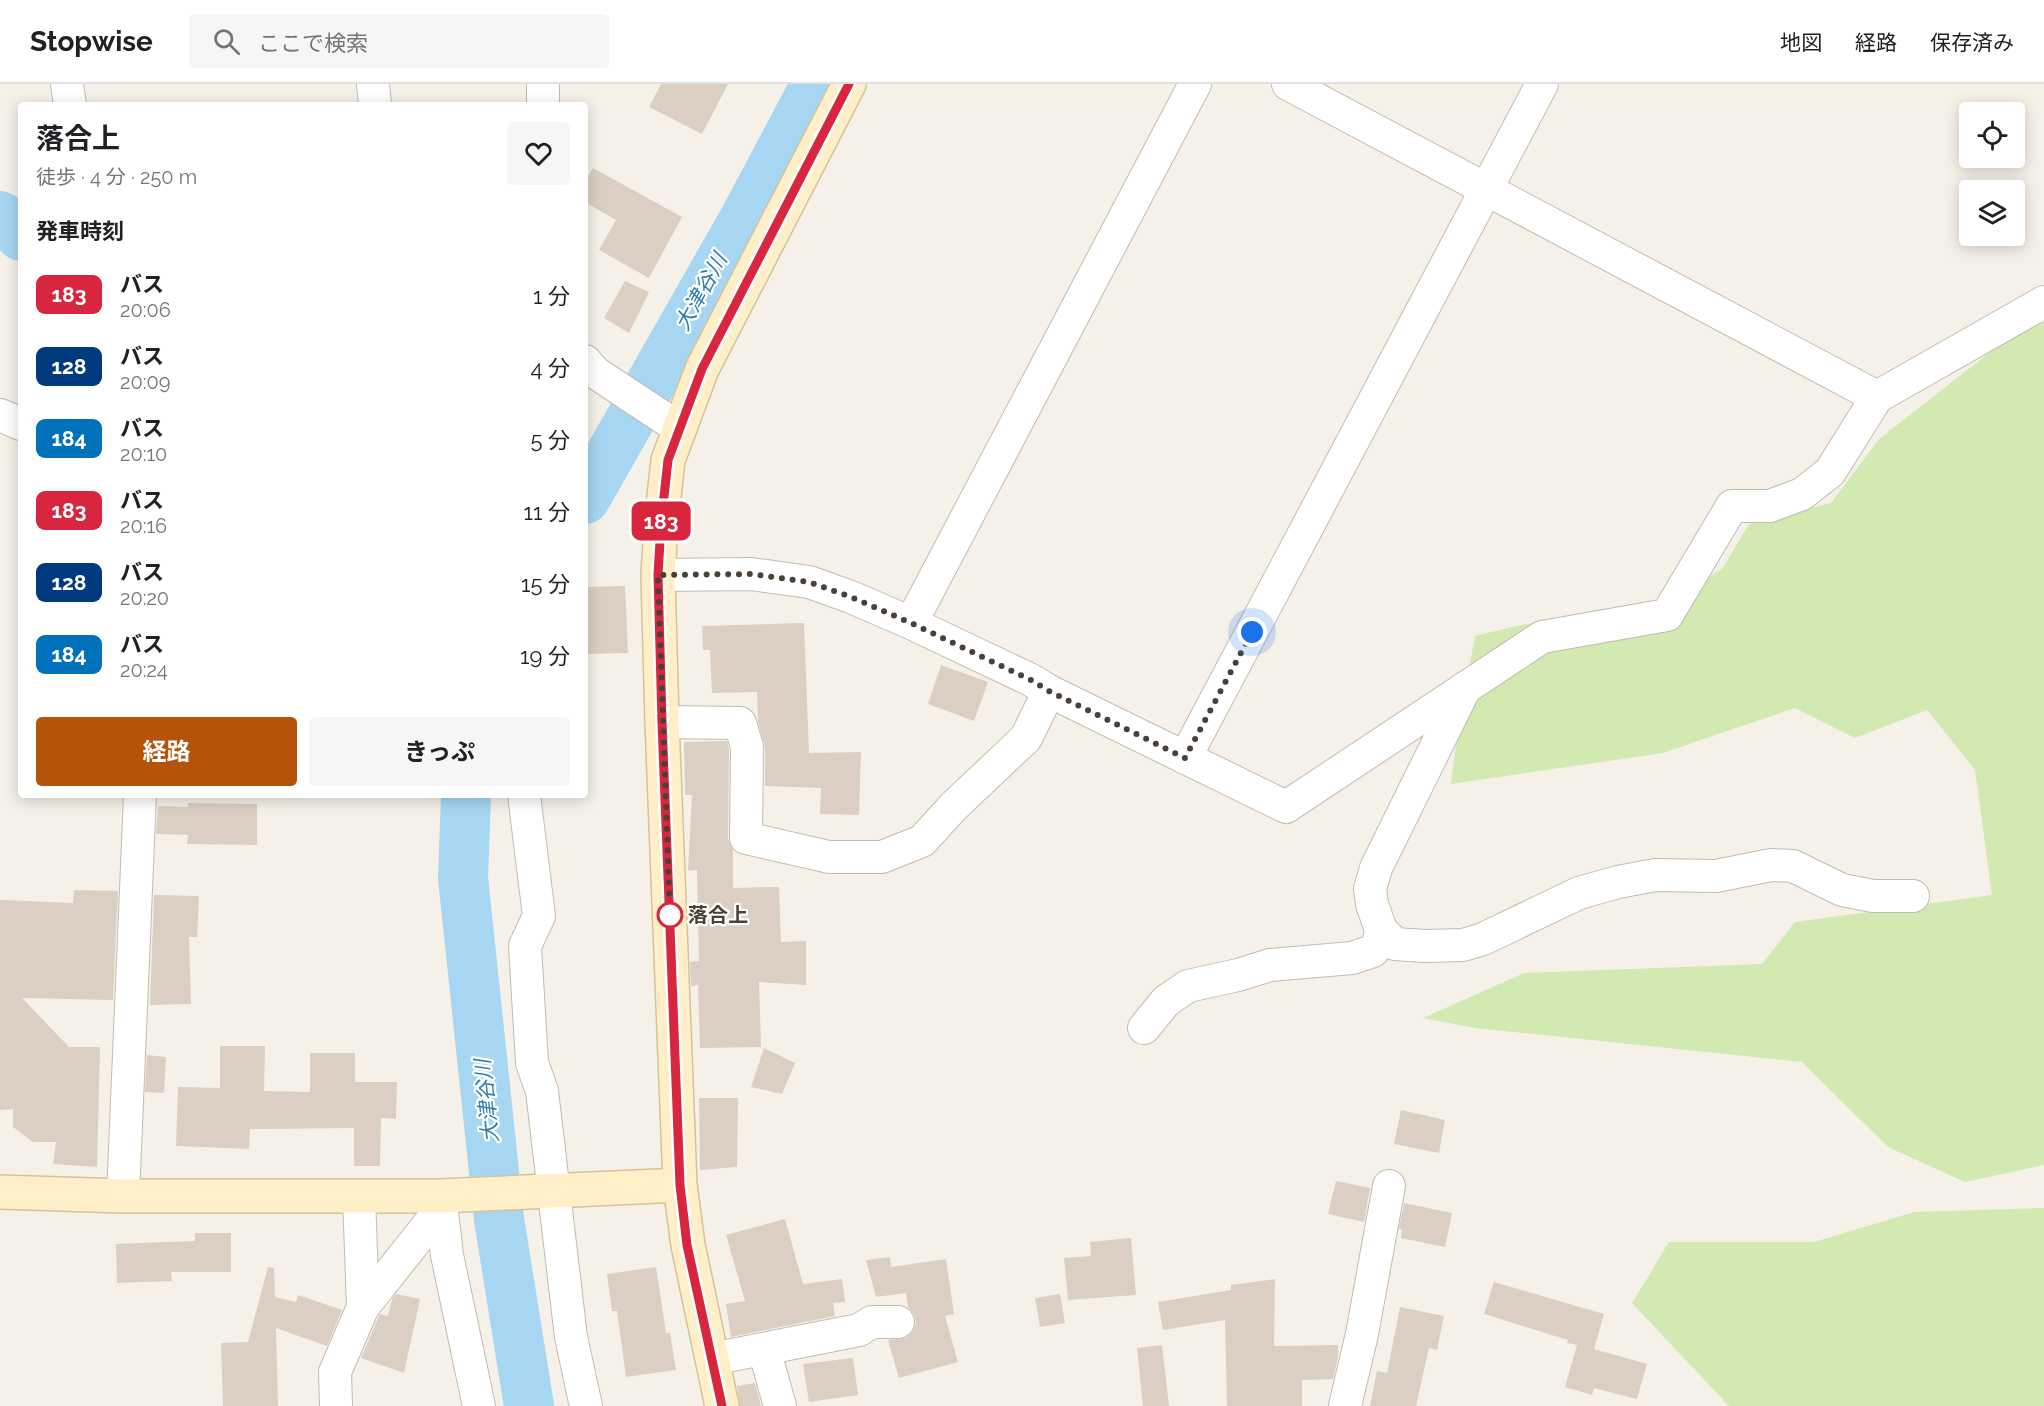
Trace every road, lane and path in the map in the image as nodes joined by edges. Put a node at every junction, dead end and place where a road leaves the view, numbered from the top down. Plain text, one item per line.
1 (67, 84) edge
2 (373, 84) edge
3 (543, 84) edge
4 (849, 84) edge
5 (1195, 84) edge
6 (1288, 84) edge
7 (1542, 84) edge
8 (70, 102) edge
9 (375, 102) edge
10 (543, 102) edge
11 (1487, 189) junction
12 (2044, 302) edge
13 (590, 367) edge
14 (1877, 397) junction
15 (669, 421) junction
16 (658, 575) junction
17 (911, 623) junction
18 (1466, 688) junction
19 (1049, 691) junction
20 (662, 722) junction
21 (1185, 758) junction
22 (140, 798) edge
23 (524, 798) edge
24 (1913, 896) dead end
25 (1381, 930) junction
26 (1144, 1028) dead end
27 (680, 1185) junction
28 (1389, 1186) dead end
29 (0, 1192) edge
30 (553, 1192) junction
31 (123, 1196) junction
32 (358, 1196) junction
33 (444, 1200) junction
34 (363, 1307) junction
35 (898, 1322) dead end
36 (764, 1349) junction
37 (712, 1359) junction
38 (336, 1406) edge
39 (479, 1406) edge
40 (586, 1406) edge
41 (722, 1406) edge
42 (780, 1406) edge
43 (1345, 1406) edge

1 - 8 street
2 - 9 street
3 - 10 street
4 - 15 main road
5 - 17 street
6 - 11 street
7 - 11 street
11 - 14 street
11 - 21 street
12 - 14 street
13 - 15 street
14 - 18 street
15 - 16 main road
16 - 17 street
16 - 20 main road
17 - 19 street
18 - 21 street
18 - 25 street
19 - 20 street
19 - 21 street
20 - 27 main road
22 - 31 street
23 - 30 street
24 - 25 street
25 - 26 street
27 - 30 main road
27 - 37 main road
28 - 43 street
29 - 31 main road
30 - 33 main road
30 - 40 street
31 - 32 main road
32 - 33 main road
32 - 34 street
33 - 34 street
33 - 39 street
34 - 38 street
35 - 36 street
36 - 37 street
36 - 42 street
37 - 41 main road

